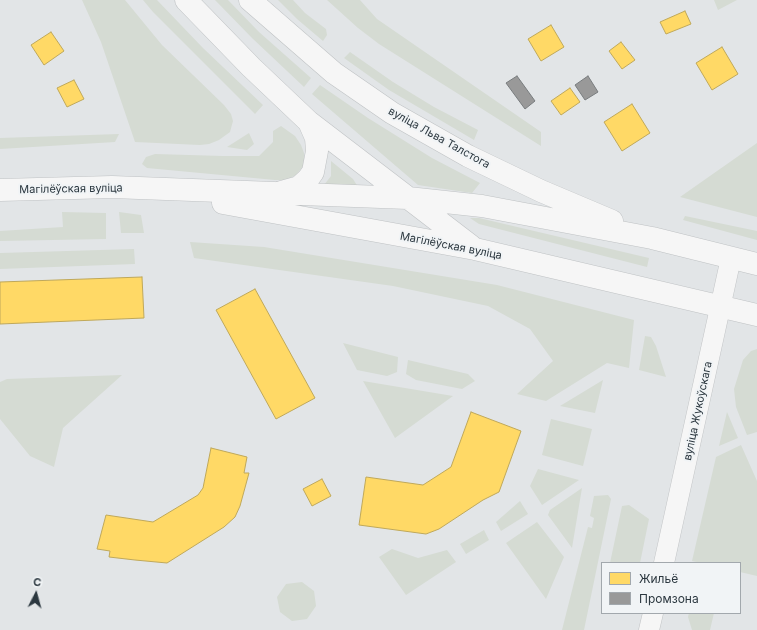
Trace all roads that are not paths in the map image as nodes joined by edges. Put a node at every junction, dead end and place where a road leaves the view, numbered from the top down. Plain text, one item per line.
1 (186, 0) edge
2 (250, 0) edge
3 (309, 122) junction
4 (143, 189) junction
5 (0, 190) edge
6 (273, 194) junction
7 (408, 198) junction
8 (652, 238) junction
9 (475, 249) junction
10 (731, 258) junction
11 (757, 264) edge
12 (720, 306) junction
13 (757, 315) edge
14 (664, 562) edge
15 (653, 614) edge
16 (649, 630) edge

1 - 3 main road
2 - 8 main road, вуліца Льва Талстога
3 - 6 main road
3 - 7 main road
4 - 5 main road, Магілёўская вуліца
4 - 6 main road, Магілёўская вуліца
4 - 9 main road, Магілёўская вуліца
6 - 7 main road, Магілёўская вуліца
7 - 8 main road, Магілёўская вуліца
7 - 9 main road
8 - 10 main road, Магілёўская вуліца
9 - 12 main road, Магілёўская вуліца
10 - 11 main road, Магілёўская вуліца
10 - 12 main road, вуліца Жукоўскага
12 - 13 main road, Магілёўская вуліца
12 - 14 main road, вуліца Жукоўскага
15 - 16 main road

